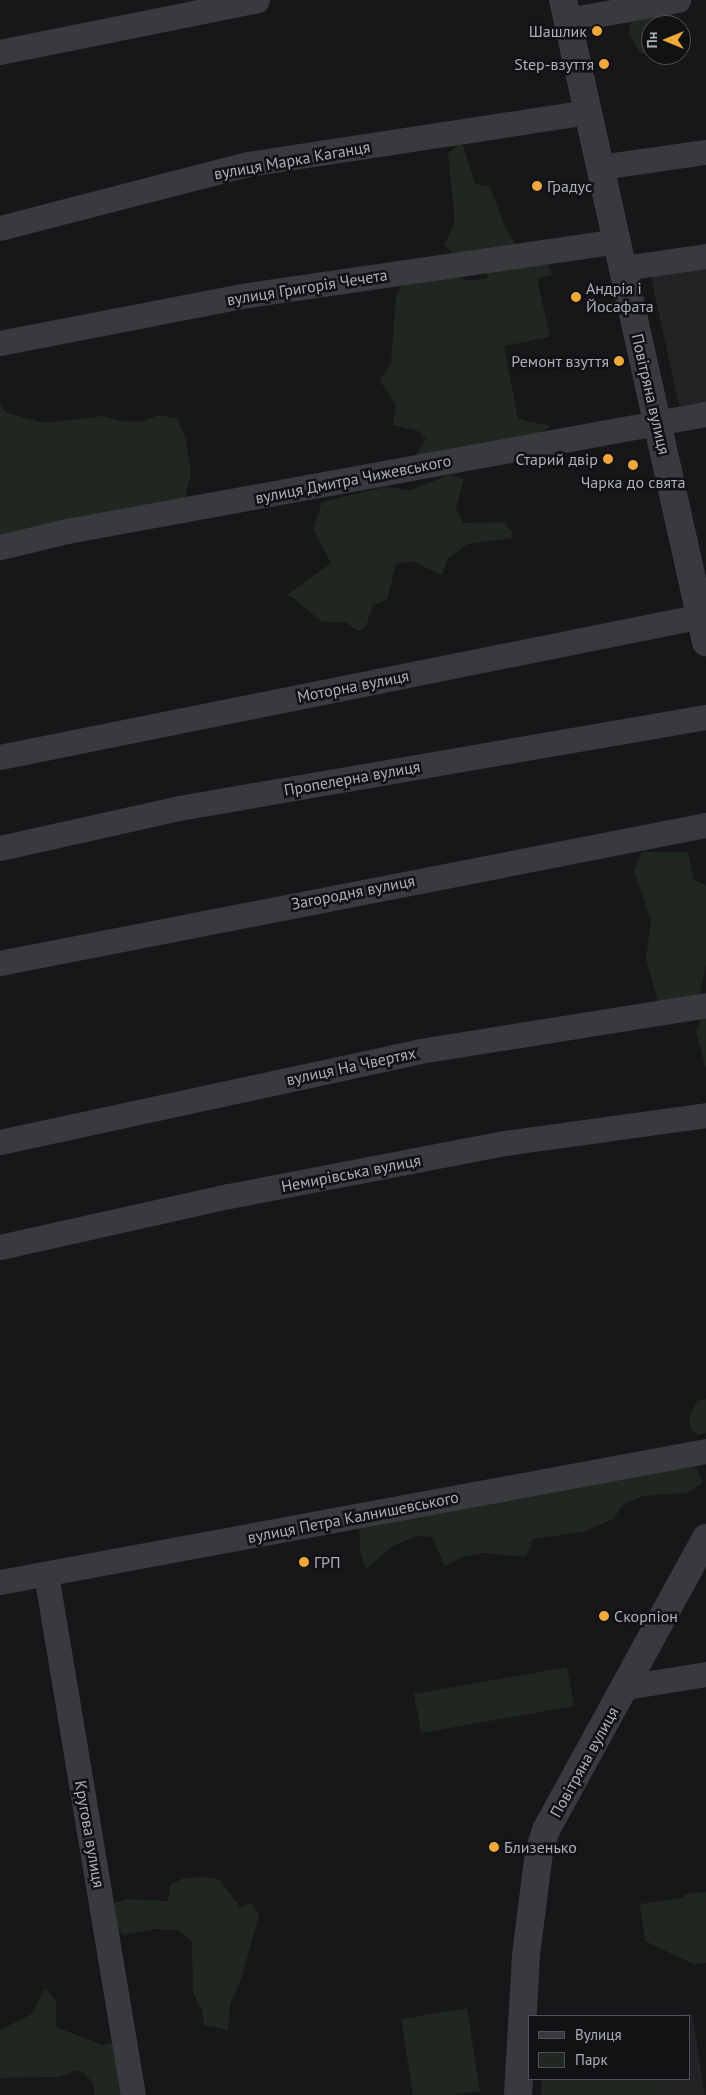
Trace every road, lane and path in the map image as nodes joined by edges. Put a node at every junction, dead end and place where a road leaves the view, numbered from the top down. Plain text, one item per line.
1 (257, 0) edge
2 (678, 0) edge
3 (565, 10) edge
4 (0, 52) edge
5 (588, 112) junction
6 (706, 152) edge
7 (600, 167) junction
8 (0, 228) edge
9 (617, 241) junction
10 (706, 256) edge
11 (623, 268) junction
12 (0, 343) edge
13 (706, 414) edge
14 (657, 421) junction
15 (0, 547) edge
16 (703, 615) edge
17 (706, 642) edge
18 (706, 717) edge
19 (0, 757) edge
20 (706, 825) edge
21 (0, 848) edge
22 (0, 963) edge
23 (706, 1005) edge
24 (706, 1115) edge
25 (0, 1142) edge
26 (0, 1247) edge
27 (706, 1450) edge
28 (706, 1538) edge
29 (46, 1574) junction
30 (0, 1582) edge
31 (706, 1674) edge
32 (626, 1687) junction
33 (133, 2095) edge
34 (518, 2095) edge

1 - 4 street
2 - 3 street
3 - 5 street, Повітряна вулиця
5 - 7 street, Повітряна вулиця
5 - 8 street, вулиця Марка Каганця
6 - 7 street
7 - 9 street, Повітряна вулиця
9 - 11 street, Повітряна вулиця
9 - 12 street, вулиця Григорія Чечета
10 - 11 street
11 - 14 street, Повітряна вулиця
13 - 14 street, вулиця Дмитра Чижевського
14 - 15 street, вулиця Дмитра Чижевського
14 - 16 street, Повітряна вулиця
16 - 17 street, Повітряна вулиця
16 - 19 street, Моторна вулиця
18 - 21 street, Пропелерна вулиця
20 - 22 street, Загородня вулиця
23 - 25 street, вулиця На Чвертях
24 - 26 street, Немирівська вулиця
27 - 29 street, вулиця Петра Калнишевського
28 - 32 street, Повітряна вулиця
29 - 30 street, вулиця Петра Калнишевського
29 - 33 street, Кругова вулиця
31 - 32 street
32 - 34 street, Повітряна вулиця

